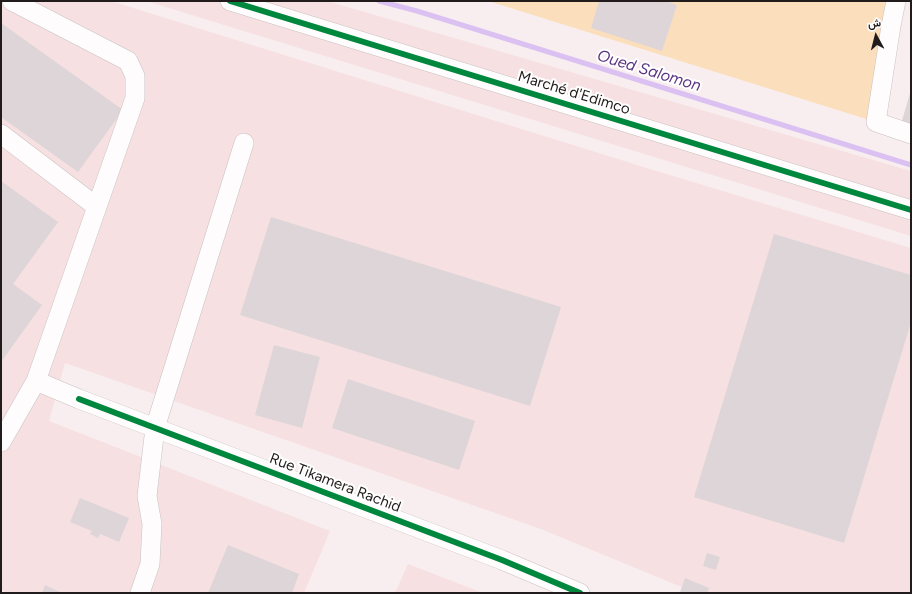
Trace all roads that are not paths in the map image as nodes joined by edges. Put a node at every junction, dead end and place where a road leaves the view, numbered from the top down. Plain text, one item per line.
1 (12, 1) edge
2 (230, 1) edge
3 (896, 1) edge
4 (1, 134) edge
5 (911, 134) edge
6 (244, 143) dead end
7 (97, 207) junction
8 (911, 210) edge
9 (36, 381) junction
10 (7, 417) edge
11 (155, 428) junction
12 (1, 442) edge
13 (140, 593) edge
14 (580, 593) edge

1 - 7 street
2 - 8 street, Marché d'Edimco
3 - 5 street
4 - 7 street
6 - 11 street
7 - 9 street
9 - 10 street
9 - 11 street, Rue Tikamera Rachid
10 - 12 street
11 - 13 street
11 - 14 street, Rue Tikamera Rachid

